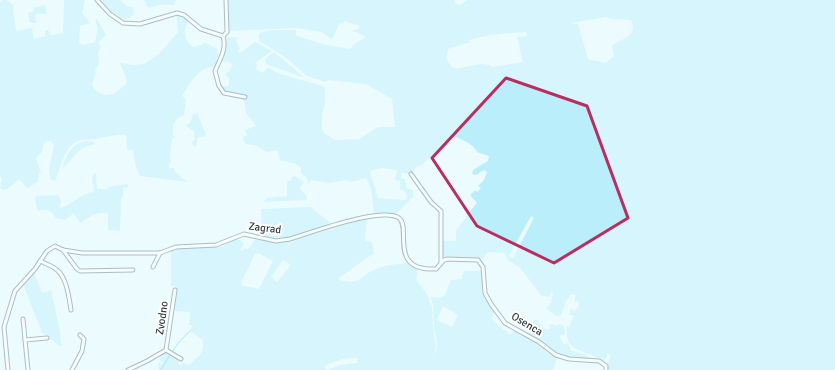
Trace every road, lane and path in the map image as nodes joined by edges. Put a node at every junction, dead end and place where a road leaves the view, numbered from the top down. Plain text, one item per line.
1 (97, 0) edge
2 (226, 0) edge
3 (223, 36) junction
4 (245, 97) dead end
5 (411, 174) dead end
6 (367, 217) joint
7 (63, 250) junction
8 (160, 253) junction
9 (40, 261) junction
10 (441, 262) junction
11 (153, 267) dead end
12 (133, 270) dead end
13 (175, 290) dead end
14 (71, 310) dead end
15 (23, 319) dead end
16 (80, 335) dead end
17 (47, 338) dead end
18 (25, 340) junction
19 (166, 350) junction
20 (181, 359) dead end
21 (8, 370) edge
22 (28, 370) edge
23 (72, 370) edge
24 (128, 370) edge
25 (606, 370) edge

1 - 3 street
2 - 3 street
3 - 4 street
5 - 10 street
6 - 8 street, Zagrad
6 - 10 street, Osenca
7 - 8 street, Zagrad
7 - 9 street, Zagrad
7 - 12 street
8 - 11 street
9 - 14 street
9 - 21 street, Zagrad
10 - 25 street, Osenca
13 - 19 street, Zvodno
15 - 18 street
16 - 23 street
17 - 18 street
18 - 22 street
19 - 20 street, Zvodno
19 - 24 street, Zvodno

